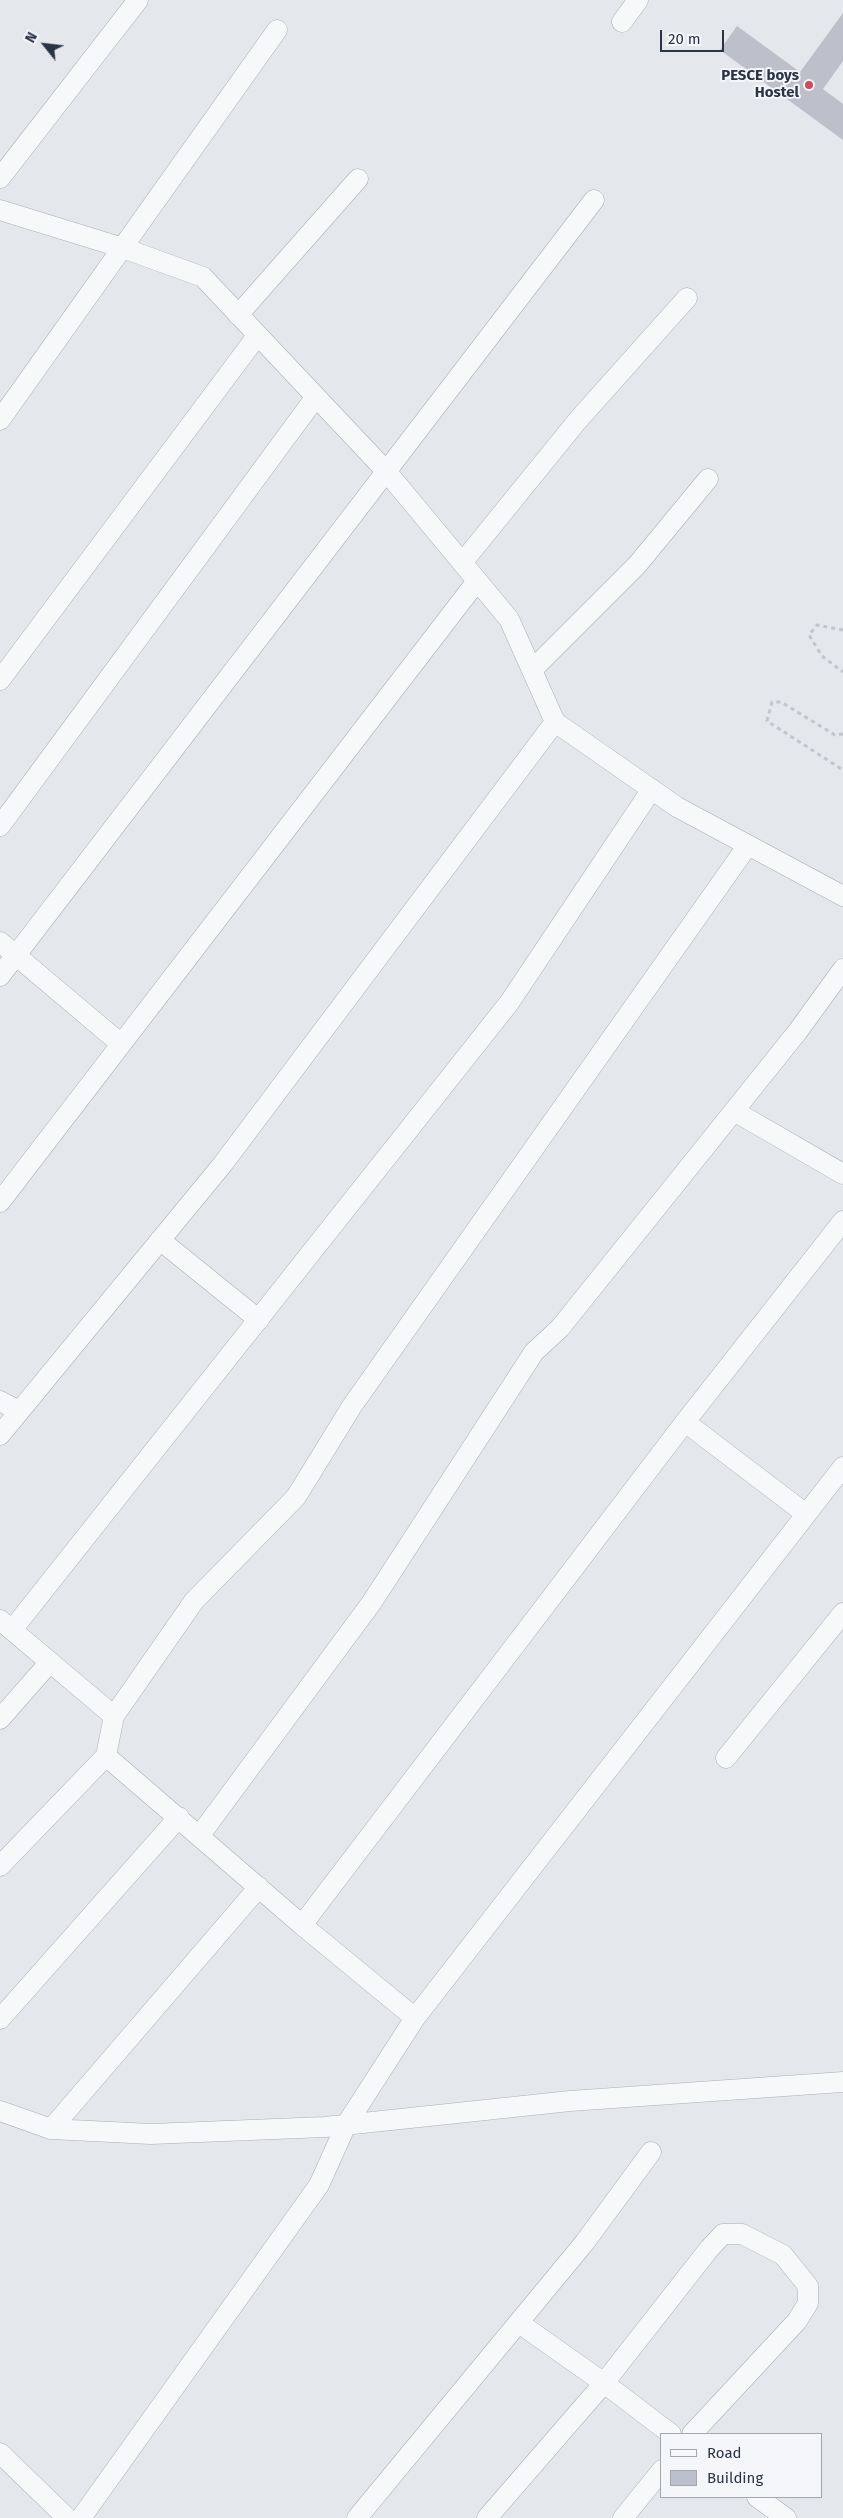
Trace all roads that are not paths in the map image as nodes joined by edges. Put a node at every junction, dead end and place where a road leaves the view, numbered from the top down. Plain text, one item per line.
1 (138, 0) edge
2 (638, 0) edge
3 (622, 22) dead end
4 (277, 30) dead end
5 (0, 178) edge
6 (358, 179) dead end
7 (594, 200) dead end
8 (3, 216) edge
9 (122, 248) junction
10 (687, 298) dead end
11 (238, 315) junction
12 (257, 336) junction
13 (315, 398) junction
14 (0, 420) edge
15 (386, 471) junction
16 (708, 479) dead end
17 (462, 563) junction
18 (477, 581) junction
19 (532, 670) junction
20 (0, 680) edge
21 (555, 722) junction
22 (652, 790) junction
23 (0, 826) edge
24 (748, 845) junction
25 (843, 896) edge
26 (0, 942) edge
27 (16, 955) junction
28 (843, 969) edge
29 (0, 976) edge
30 (121, 1044) junction
31 (734, 1111) junction
32 (843, 1174) edge
33 (0, 1202) edge
34 (843, 1221) edge
35 (160, 1240) junction
36 (259, 1320) junction
37 (0, 1401) edge
38 (19, 1411) junction
39 (685, 1422) junction
40 (0, 1435) edge
41 (843, 1467) edge
42 (806, 1514) junction
43 (843, 1613) edge
44 (6, 1625) edge
45 (50, 1662) junction
46 (114, 1716) junction
47 (0, 1719) edge
48 (106, 1756) junction
49 (726, 1758) dead end
50 (179, 1817) junction
51 (200, 1835) junction
52 (0, 1866) edge
53 (259, 1887) junction
54 (302, 1925) junction
55 (415, 2018) junction
56 (0, 2019) edge
57 (843, 2082) edge
58 (0, 2111) edge
59 (346, 2125) junction
60 (51, 2129) junction
61 (651, 2152) dead end
62 (519, 2323) junction
63 (604, 2383) junction
64 (670, 2433) edge
65 (693, 2433) edge
66 (0, 2453) edge
67 (660, 2473) edge
68 (758, 2498) edge
69 (67, 2518) edge
70 (81, 2518) edge
71 (357, 2518) edge
72 (486, 2518) edge
73 (624, 2518) edge
74 (786, 2518) edge

1 - 5 street
2 - 3 street
4 - 9 street
6 - 11 street
7 - 15 street
8 - 9 street
9 - 11 street
9 - 14 street
10 - 17 street
11 - 12 street
12 - 13 street
12 - 20 street
13 - 15 street
13 - 23 street
15 - 17 street
15 - 27 street
16 - 19 street
17 - 18 street
18 - 19 street
18 - 30 street
19 - 21 street
21 - 22 street
21 - 35 street
22 - 24 street
22 - 36 street
24 - 25 street
24 - 46 street
26 - 27 street
27 - 29 street
27 - 30 street
28 - 31 street
30 - 33 street
31 - 32 street
31 - 51 street
34 - 39 street
35 - 36 street
35 - 38 street
36 - 44 street
37 - 38 street
38 - 40 street
39 - 42 street
39 - 54 street
41 - 42 street
42 - 55 street
43 - 49 street
44 - 45 street
45 - 46 street
45 - 47 street
46 - 48 street
48 - 50 street
48 - 52 street
50 - 51 street
50 - 56 street
51 - 53 street
53 - 54 street
53 - 60 street
54 - 55 street
55 - 59 street
57 - 59 street
58 - 60 street
59 - 60 street
59 - 70 street
61 - 62 street
62 - 63 street
62 - 71 street
63 - 64 street
63 - 65 street
63 - 72 street
66 - 69 street
67 - 73 street
68 - 74 street

